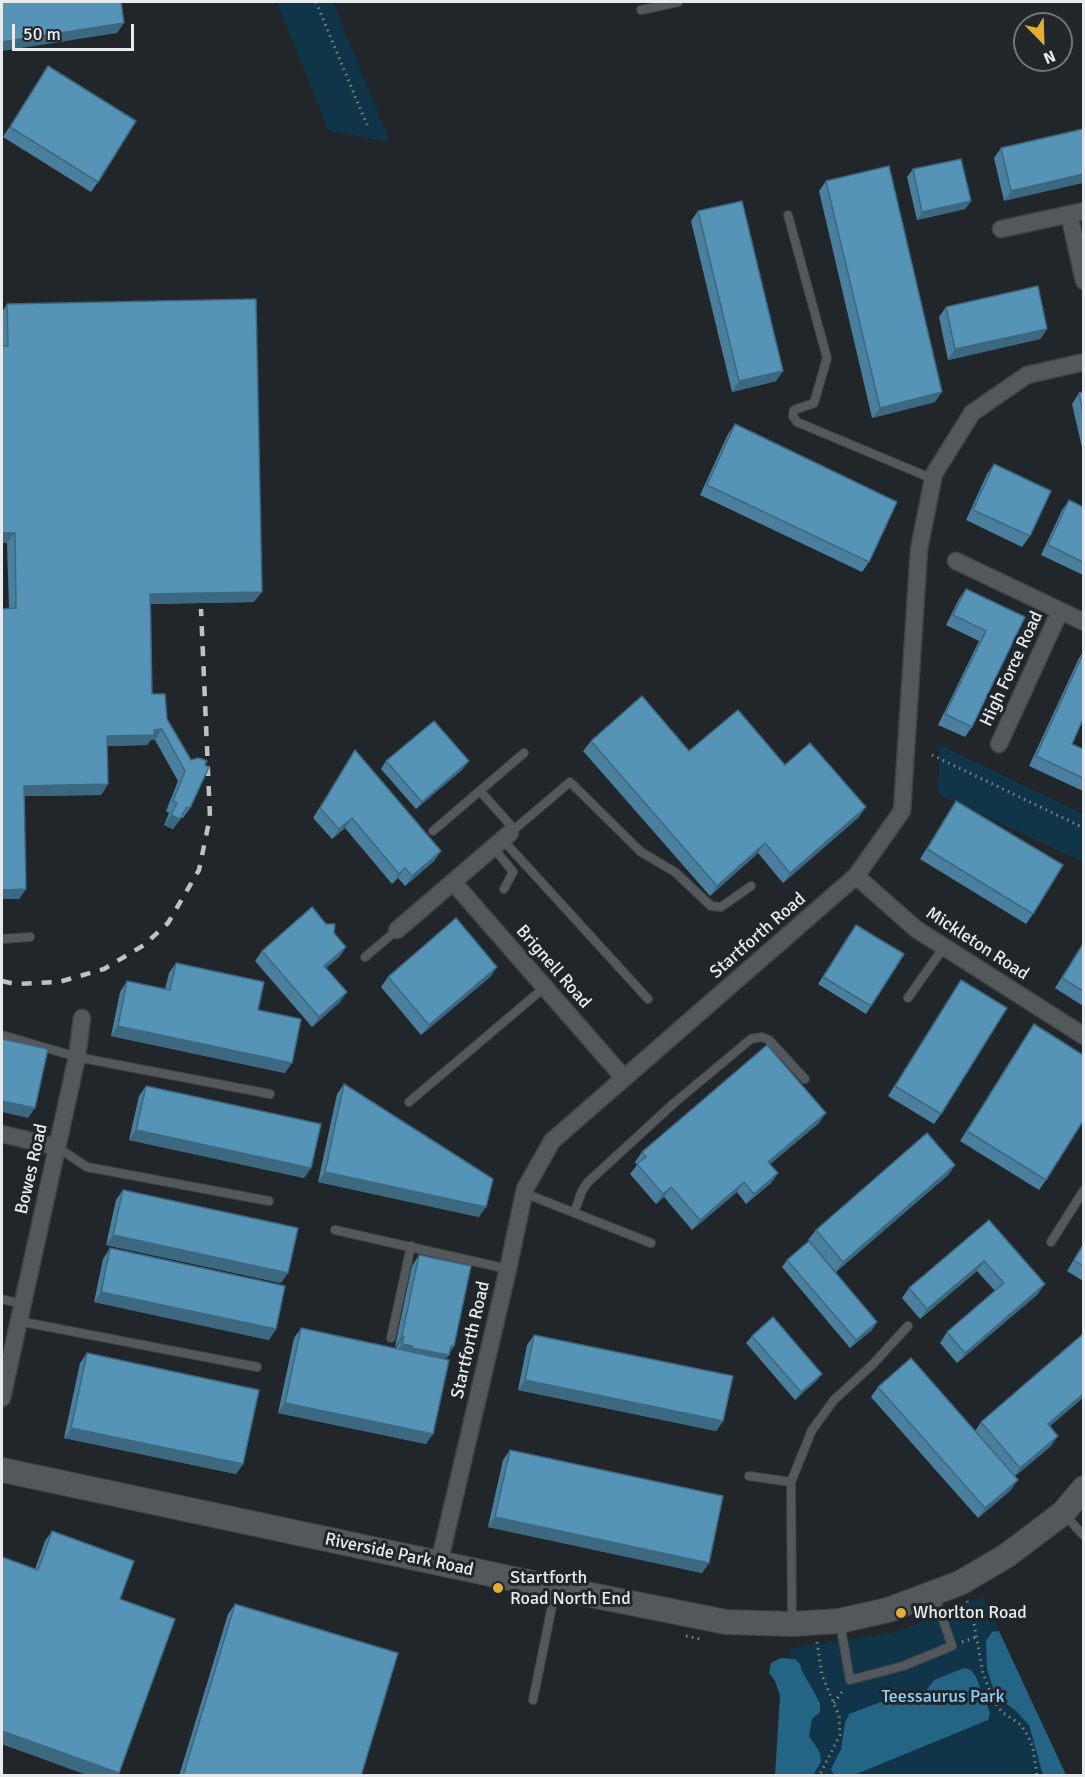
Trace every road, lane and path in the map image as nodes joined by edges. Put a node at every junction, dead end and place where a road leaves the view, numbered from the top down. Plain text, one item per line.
1 (316, 2) edge
2 (678, 2) edge
3 (641, 10) dead end
4 (367, 125) dead end
5 (1076, 213) edge
6 (788, 215) dead end
7 (1001, 229) dead end
8 (1083, 281) edge
9 (1083, 362) edge
10 (933, 479) junction
11 (956, 561) dead end
12 (1060, 611) junction
13 (1083, 622) edge
14 (999, 744) dead end
15 (524, 753) dead end
16 (932, 755) dead end
17 (480, 791) junction
18 (1083, 828) edge
19 (433, 831) dead end
20 (505, 837) junction
21 (856, 876) junction
22 (453, 882) junction
23 (751, 886) dead end
24 (504, 890) dead end
25 (397, 930) joint
26 (30, 938) dead end
27 (2, 939) edge
28 (944, 947) junction
29 (365, 957) dead end
30 (545, 987) junction
31 (908, 998) dead end
32 (648, 999) dead end
33 (82, 1018) dead end
34 (2, 1035) edge
35 (1083, 1036) edge
36 (77, 1057) junction
37 (624, 1078) junction
38 (805, 1079) dead end
39 (270, 1094) dead end
40 (409, 1102) dead end
41 (2, 1134) edge
42 (57, 1147) junction
43 (1083, 1190) edge
44 (524, 1193) junction
45 (269, 1201) dead end
46 (574, 1213) junction
47 (335, 1230) dead end
48 (1051, 1242) dead end
49 (651, 1243) dead end
50 (411, 1246) junction
51 (508, 1269) junction
52 (2, 1299) edge
53 (21, 1304) junction
54 (18, 1321) junction
55 (908, 1326) dead end
56 (391, 1338) dead end
57 (257, 1367) dead end
58 (2, 1398) edge
59 (2, 1470) edge
60 (749, 1476) dead end
61 (791, 1482) junction
62 (1083, 1488) edge
63 (1063, 1513) junction
64 (1083, 1536) edge
65 (439, 1563) junction
66 (960, 1583) junction
67 (556, 1588) junction
68 (934, 1594) junction
69 (839, 1621) junction
70 (792, 1624) junction
71 (816, 1639) dead end
72 (533, 1700) dead end
73 (819, 1776) edge
74 (1037, 1776) edge

1 - 4 path
2 - 3 lane
5 - 7 street
5 - 8 street
6 - 10 lane
9 - 10 street, Startforth Road
10 - 21 street, Startforth Road
11 - 12 street, High Force Road
12 - 13 street, High Force Road
12 - 14 street, High Force Road
15 - 17 lane
16 - 18 path
17 - 19 lane
17 - 20 lane
20 - 22 street
20 - 23 lane
20 - 24 lane
20 - 32 lane
21 - 28 street, Mickleton Road
21 - 37 street, Startforth Road
22 - 25 street
22 - 30 street, Brignell Road
25 - 29 lane
26 - 27 lane
28 - 31 lane
28 - 35 street, Mickleton Road
30 - 37 street, Brignell Road
30 - 40 lane
33 - 36 street, Bowes Road
34 - 36 lane
36 - 39 lane
36 - 42 street, Bowes Road
37 - 44 street, Startforth Road
38 - 46 lane
41 - 42 street
42 - 45 lane
42 - 53 street, Bowes Road
43 - 48 lane
44 - 46 lane
44 - 51 street, Startforth Road
46 - 49 lane
47 - 50 lane
50 - 51 lane
50 - 56 lane
51 - 65 street, Startforth Road
52 - 53 lane
53 - 54 street, Bowes Road
54 - 57 lane
54 - 58 street, Bowes Road
55 - 61 lane
59 - 65 street, Riverside Park Road
60 - 61 lane
61 - 70 lane
62 - 63 street, Riverside Park Road
63 - 64 lane
63 - 66 street, Riverside Park Road
65 - 67 street, Riverside Park Road
66 - 68 street, Riverside Park Road
66 - 74 path
67 - 70 street, Riverside Park Road
67 - 72 lane
68 - 69 street, Riverside Park Road
68 - 69 lane
69 - 70 street, Riverside Park Road
71 - 73 path

